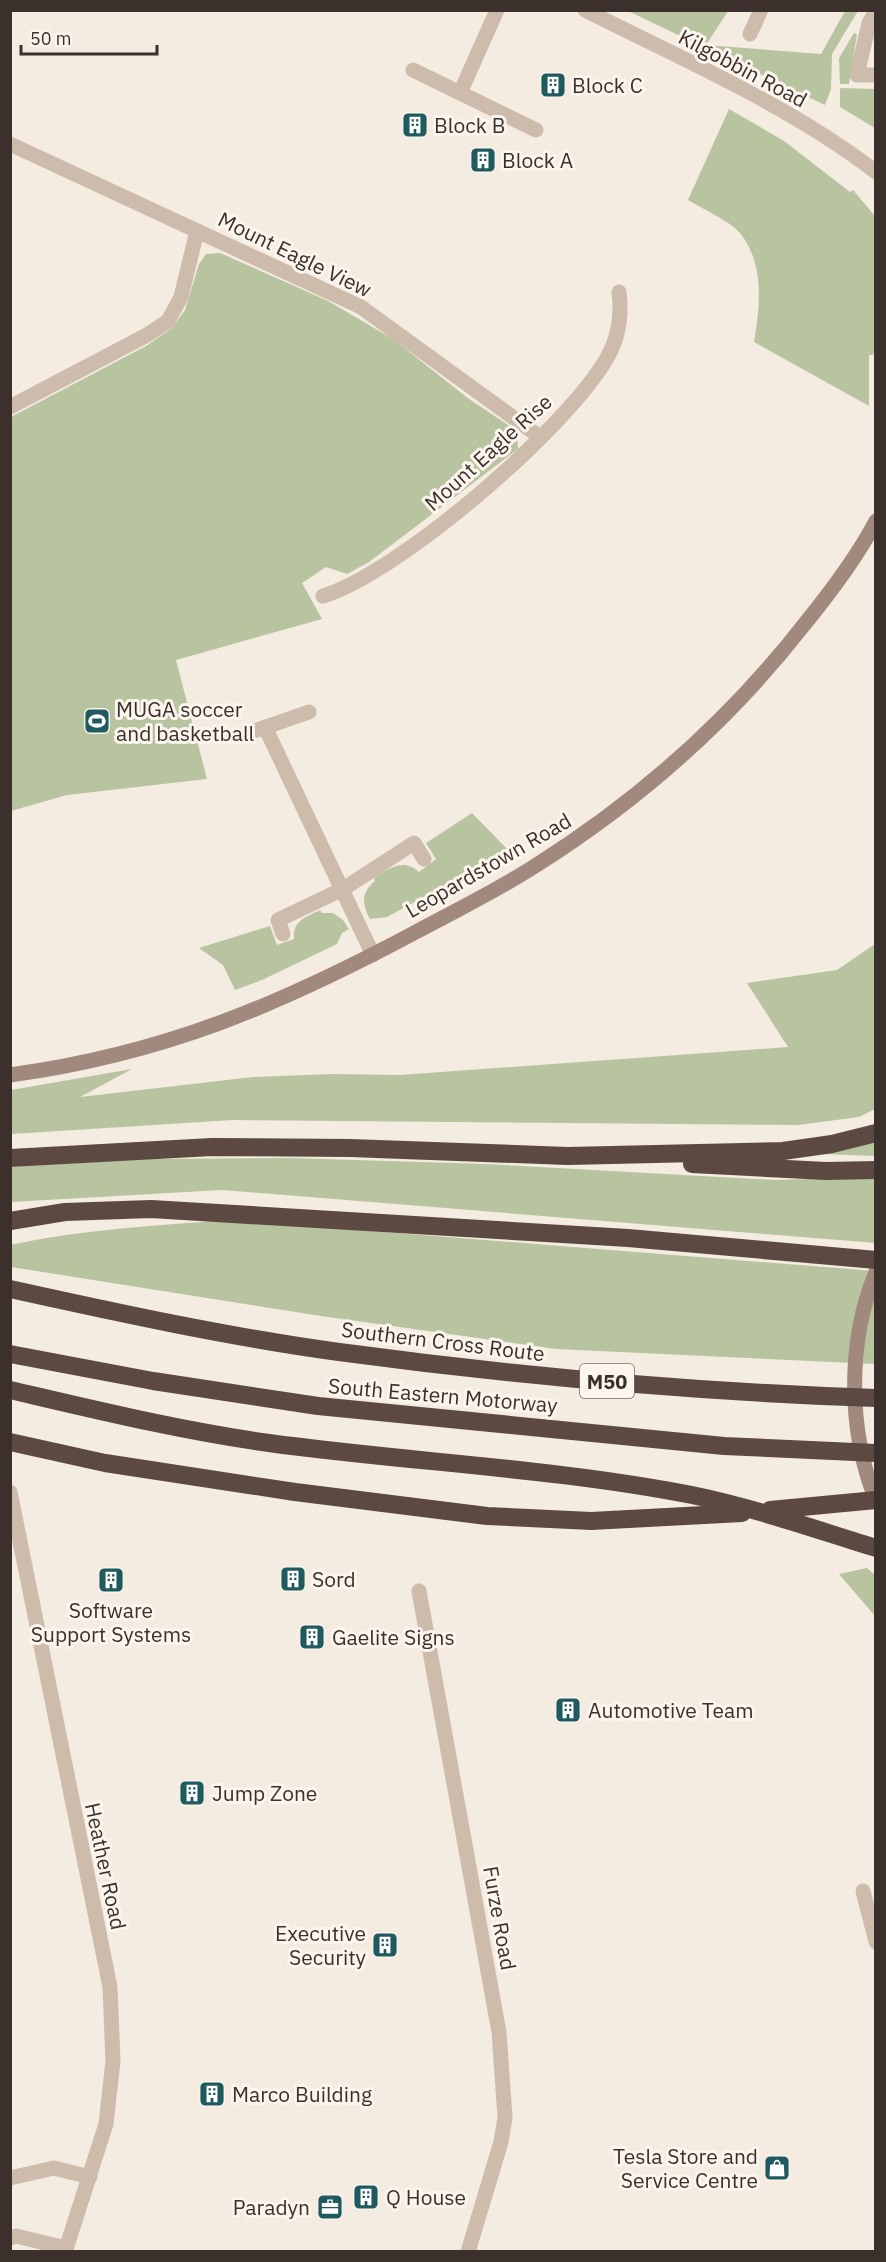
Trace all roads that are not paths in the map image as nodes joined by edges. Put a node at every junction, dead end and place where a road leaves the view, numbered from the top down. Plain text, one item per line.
1 (497, 10) edge
2 (585, 10) edge
3 (762, 10) edge
4 (876, 11) edge
5 (750, 34) dead end
6 (413, 70) dead end
7 (876, 75) edge
8 (460, 93) junction
9 (536, 130) dead end
10 (10, 144) edge
11 (876, 172) edge
12 (197, 231) junction
13 (619, 292) dead end
14 (10, 407) edge
15 (540, 437) junction
16 (876, 521) edge
17 (323, 596) dead end
18 (309, 712) dead end
19 (265, 727) junction
20 (243, 735) dead end
21 (424, 859) dead end
22 (343, 889) junction
23 (283, 934) dead end
24 (373, 955) junction
25 (10, 1075) edge
26 (876, 1133) edge
27 (568, 1156) junction
28 (10, 1158) edge
29 (876, 1170) edge
30 (18, 1220) edge
31 (876, 1260) edge
32 (876, 1272) edge
33 (10, 1289) edge
34 (10, 1354) edge
35 (10, 1390) edge
36 (876, 1398) edge
37 (10, 1442) edge
38 (876, 1453) edge
39 (10, 1491) edge
40 (876, 1500) edge
41 (876, 1548) edge
42 (419, 1591) dead end
43 (863, 1891) dead end
44 (876, 1942) edge
45 (90, 2177) junction
46 (10, 2178) edge
47 (10, 2238) edge
48 (66, 2249) edge
49 (468, 2252) edge

1 - 8 street
2 - 11 street, Kilgobbin Road
3 - 5 street
4 - 7 street
6 - 8 street
8 - 9 street
10 - 12 street, Mount Eagle View
12 - 14 street
12 - 15 street, Mount Eagle View
13 - 15 street, Mount Eagle Rise
15 - 17 street, Mount Eagle Rise
16 - 24 main road, Leopardstown Road
18 - 19 street
19 - 20 street
19 - 22 street
21 - 22 street
22 - 23 street
22 - 24 street
24 - 25 main road, Leopardstown Road
26 - 27 highway
27 - 28 highway
27 - 29 highway
30 - 31 highway
32 - 40 main road
33 - 36 highway, Southern Cross Route / M50
34 - 38 highway, South Eastern Motorway
35 - 41 highway
37 - 40 highway
39 - 45 street, Heather Road
42 - 49 street, Furze Road
43 - 44 street
45 - 46 street
45 - 48 street, Heather Road
47 - 48 street, Heather Road

